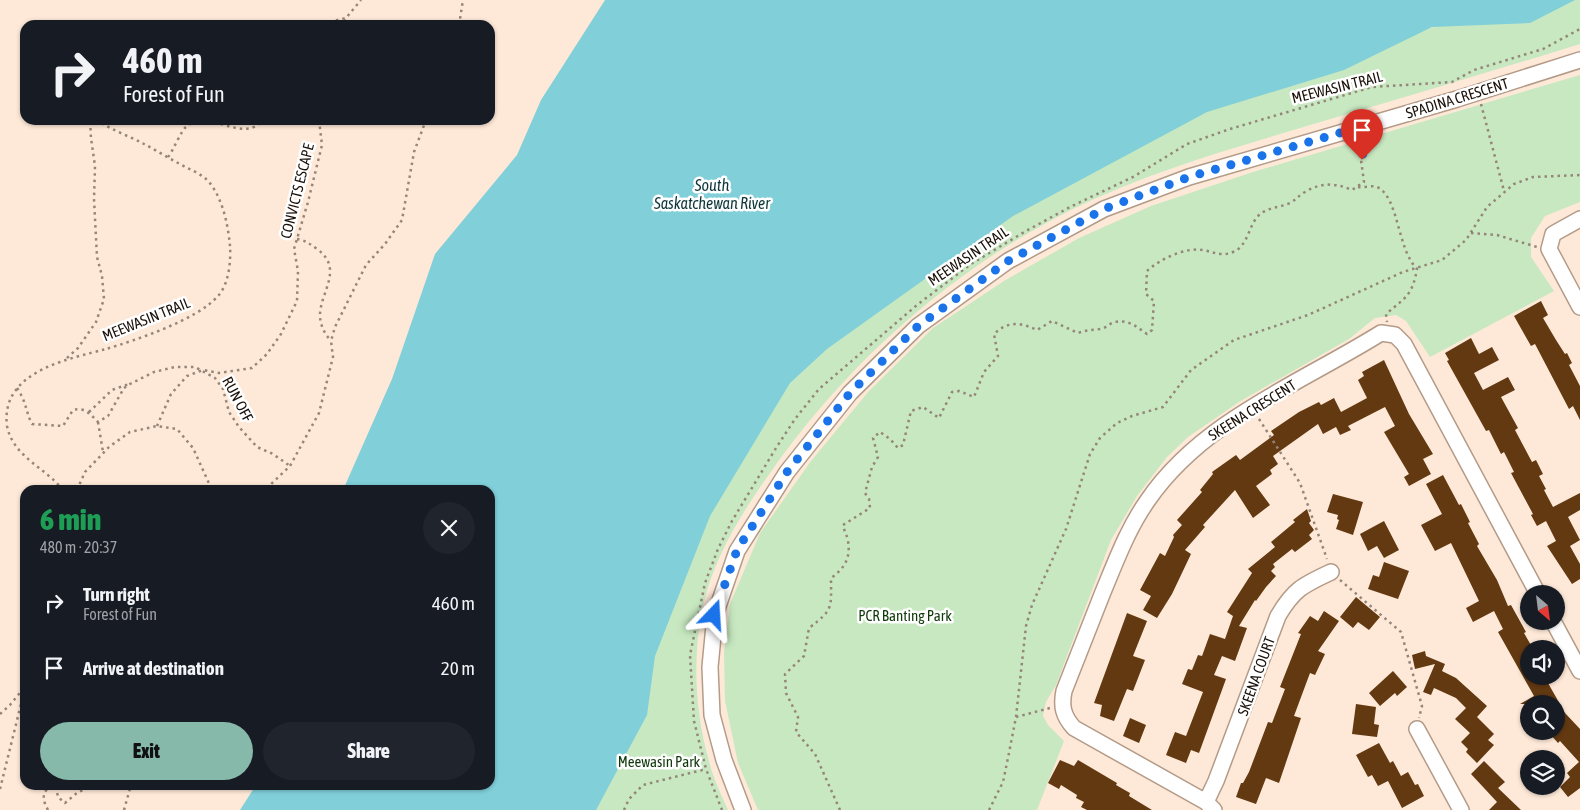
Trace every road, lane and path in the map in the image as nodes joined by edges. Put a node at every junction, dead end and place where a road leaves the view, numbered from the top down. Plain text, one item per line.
1 (361, 0) edge
2 (463, 0) edge
3 (346, 18) joint
4 (338, 20) edge
5 (460, 20) edge
6 (1580, 29) edge
7 (1580, 60) edge
8 (1478, 93) junction
9 (90, 125) edge
10 (106, 125) edge
11 (192, 125) edge
12 (222, 125) edge
13 (256, 125) edge
14 (320, 125) edge
15 (424, 125) edge
16 (1360, 127) junction
17 (168, 158) junction
18 (1358, 187) junction
19 (1504, 192) dead end
20 (1580, 219) edge
21 (1470, 233) dead end
22 (297, 238) junction
23 (1532, 246) dead end
24 (1580, 307) edge
25 (1386, 318) dead end
26 (331, 341) junction
27 (65, 359) junction
28 (203, 370) junction
29 (130, 384) junction
30 (17, 388) junction
31 (89, 412) junction
32 (1258, 418) dead end
33 (98, 422) junction
34 (157, 426) junction
35 (103, 452) junction
36 (290, 466) junction
37 (57, 485) edge
38 (79, 485) edge
39 (210, 485) edge
40 (270, 485) edge
41 (1324, 550) dead end
42 (1331, 572) dead end
43 (1533, 585) edge
44 (1348, 588) dead end
45 (1558, 630) edge
46 (1580, 671) edge
47 (20, 693) edge
48 (1422, 706) dead end
49 (20, 707) edge
50 (1048, 708) dead end
51 (0, 714) edge
52 (1016, 718) dead end
53 (1417, 729) dead end
54 (706, 769) junction
55 (0, 789) edge
56 (45, 790) edge
57 (57, 790) edge
58 (83, 790) edge
59 (130, 790) edge
60 (1210, 806) edge
61 (48, 810) edge
62 (124, 810) edge
63 (624, 810) edge
64 (722, 810) edge
65 (743, 810) edge
66 (840, 810) edge
67 (1461, 810) edge

1 - 3 path
2 - 5 path
3 - 4 path
6 - 54 path, MEEWASIN TRAIL
7 - 8 street, SPADINA CRESCENT
8 - 16 street, SPADINA CRESCENT
8 - 19 path
9 - 27 path
10 - 17 path, MEEWASIN TRAIL
11 - 17 path
12 - 13 path
14 - 22 path, CONVICTS ESCAPE
15 - 26 path
16 - 18 path
16 - 65 street, SPADINA CRESCENT
17 - 27 path, MEEWASIN TRAIL
18 - 25 path
18 - 66 path
20 - 24 street
21 - 23 path
22 - 26 path
22 - 28 path, CONVICTS ESCAPE
26 - 36 path
27 - 30 path, MEEWASIN TRAIL
28 - 29 path, RUN OFF
28 - 34 path
28 - 36 path, RUN OFF
29 - 31 path, RUN OFF
29 - 33 path, RUN OFF
30 - 31 path
30 - 37 path, MEEWASIN TRAIL
31 - 33 path
32 - 41 path
33 - 35 path
34 - 35 path
34 - 39 path
35 - 38 path
36 - 40 path
42 - 60 street, SKEENA COURT
43 - 60 street, SKEENA CRESCENT
44 - 48 path
45 - 46 street
47 - 51 path
49 - 55 path
50 - 52 path
53 - 67 street
54 - 63 path
54 - 64 path, MEEWASIN TRAIL
56 - 61 path
57 - 58 path
59 - 62 path

